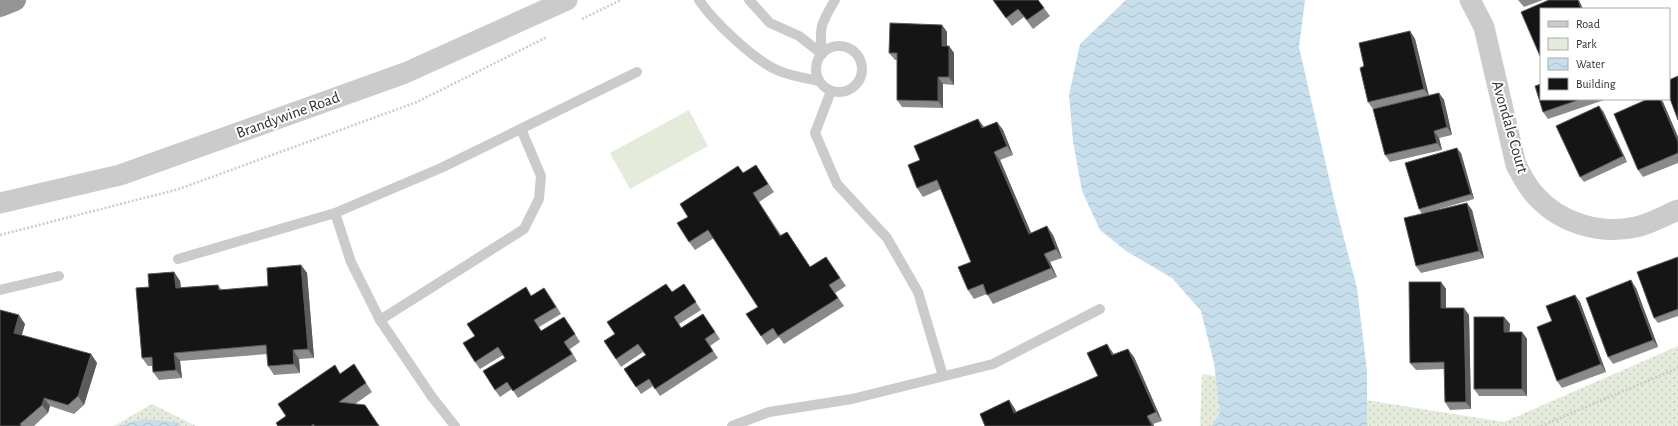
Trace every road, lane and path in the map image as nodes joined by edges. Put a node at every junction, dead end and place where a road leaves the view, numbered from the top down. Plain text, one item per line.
1 (16, 0) edge
2 (568, 0) edge
3 (699, 0) edge
4 (749, 0) edge
5 (835, 0) edge
6 (1470, 0) edge
7 (0, 6) edge
8 (822, 54) junction
9 (637, 72) dead end
10 (819, 81) junction
11 (831, 91) junction
12 (521, 129) junction
13 (0, 203) edge
14 (1678, 210) edge
15 (335, 213) junction
16 (178, 259) dead end
17 (60, 276) dead end
18 (0, 290) edge
19 (1100, 309) dead end
20 (380, 320) junction
21 (1678, 368) edge
22 (943, 376) junction
23 (455, 426) edge
24 (732, 426) edge
25 (1541, 426) edge

1 - 7 highway
2 - 13 street, Brandywine Road
3 - 10 lane
4 - 8 lane
5 - 8 lane
6 - 14 street, Avondale Court
8 - 10 lane
8 - 11 lane
9 - 12 lane
10 - 11 lane
11 - 22 lane
12 - 15 lane
12 - 20 lane
15 - 16 lane
15 - 20 lane
17 - 18 lane
19 - 22 lane
20 - 23 lane
21 - 25 path
22 - 24 lane

